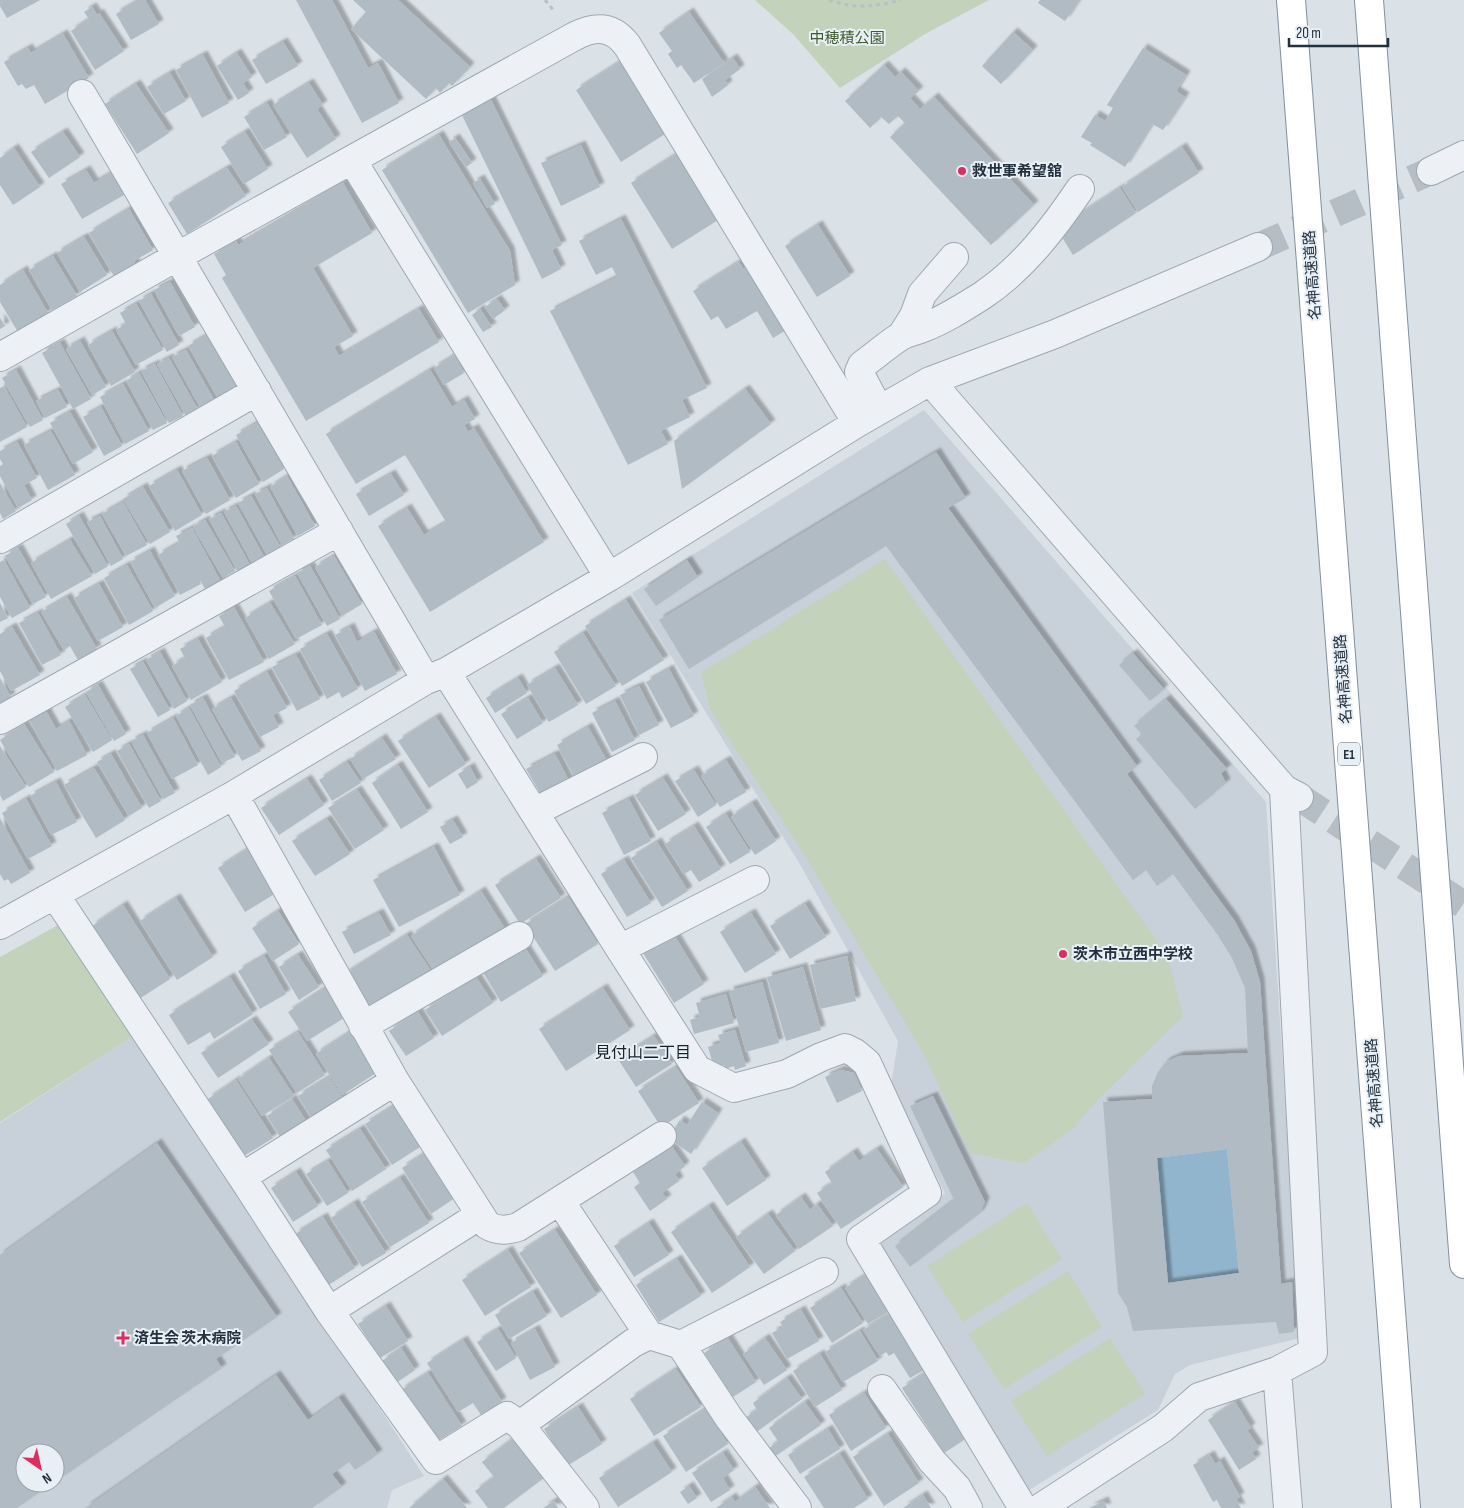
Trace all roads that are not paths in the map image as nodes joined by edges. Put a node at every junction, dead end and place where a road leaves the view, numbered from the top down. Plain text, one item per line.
1 (1291, 0) edge
2 (1369, 0) edge
3 (82, 94) dead end
4 (1464, 155) edge
5 (352, 160) junction
6 (1431, 171) tunnel mouth
7 (1080, 189) dead end
8 (1258, 247) tunnel mouth
9 (178, 256) junction
10 (954, 257) dead end
11 (902, 335) junction
12 (0, 357) edge
13 (930, 381) junction
14 (257, 391) junction
15 (868, 417) junction
16 (339, 530) junction
17 (0, 539) edge
18 (609, 577) junction
19 (436, 676) junction
20 (0, 720) edge
21 (643, 757) dead end
22 (234, 795) junction
23 (534, 812) junction
24 (754, 880) dead end
25 (55, 895) junction
26 (0, 925) edge
27 (519, 936) dead end
28 (620, 949) junction
29 (364, 1026) junction
30 (395, 1081) junction
31 (662, 1136) dead end
32 (242, 1178) junction
33 (560, 1201) junction
34 (480, 1215) junction
35 (1464, 1264) edge
36 (824, 1272) dead end
37 (329, 1312) junction
38 (648, 1335) junction
39 (681, 1345) junction
40 (1276, 1371) junction
41 (882, 1389) dead end
42 (514, 1420) junction
43 (585, 1508) edge
44 (797, 1508) edge
45 (968, 1508) edge
46 (1023, 1508) edge
47 (1040, 1508) edge
48 (1288, 1508) edge
49 (1406, 1508) edge

1 - 49 highway, 名神高速道路 / E1
2 - 35 highway
3 - 9 street
4 - 6 street
5 - 9 street
5 - 15 street
5 - 18 street
7 - 11 street
8 - 13 street
9 - 12 street
9 - 14 street
10 - 11 street
11 - 15 street
13 - 15 street
13 - 40 street
14 - 16 street
14 - 17 street
15 - 18 street
16 - 19 street
16 - 20 street
18 - 19 street
19 - 22 street
19 - 23 street
21 - 23 street
22 - 25 street
22 - 29 street
23 - 28 street
24 - 28 street
25 - 26 street
25 - 32 street
27 - 29 street
28 - 46 street
29 - 30 street
30 - 32 street
30 - 34 street
31 - 33 street
32 - 37 street
33 - 34 street
33 - 38 street
34 - 37 street
36 - 39 street
37 - 42 street
38 - 39 street
38 - 42 street
39 - 44 street
40 - 47 street
40 - 48 street
41 - 45 street
42 - 43 street

